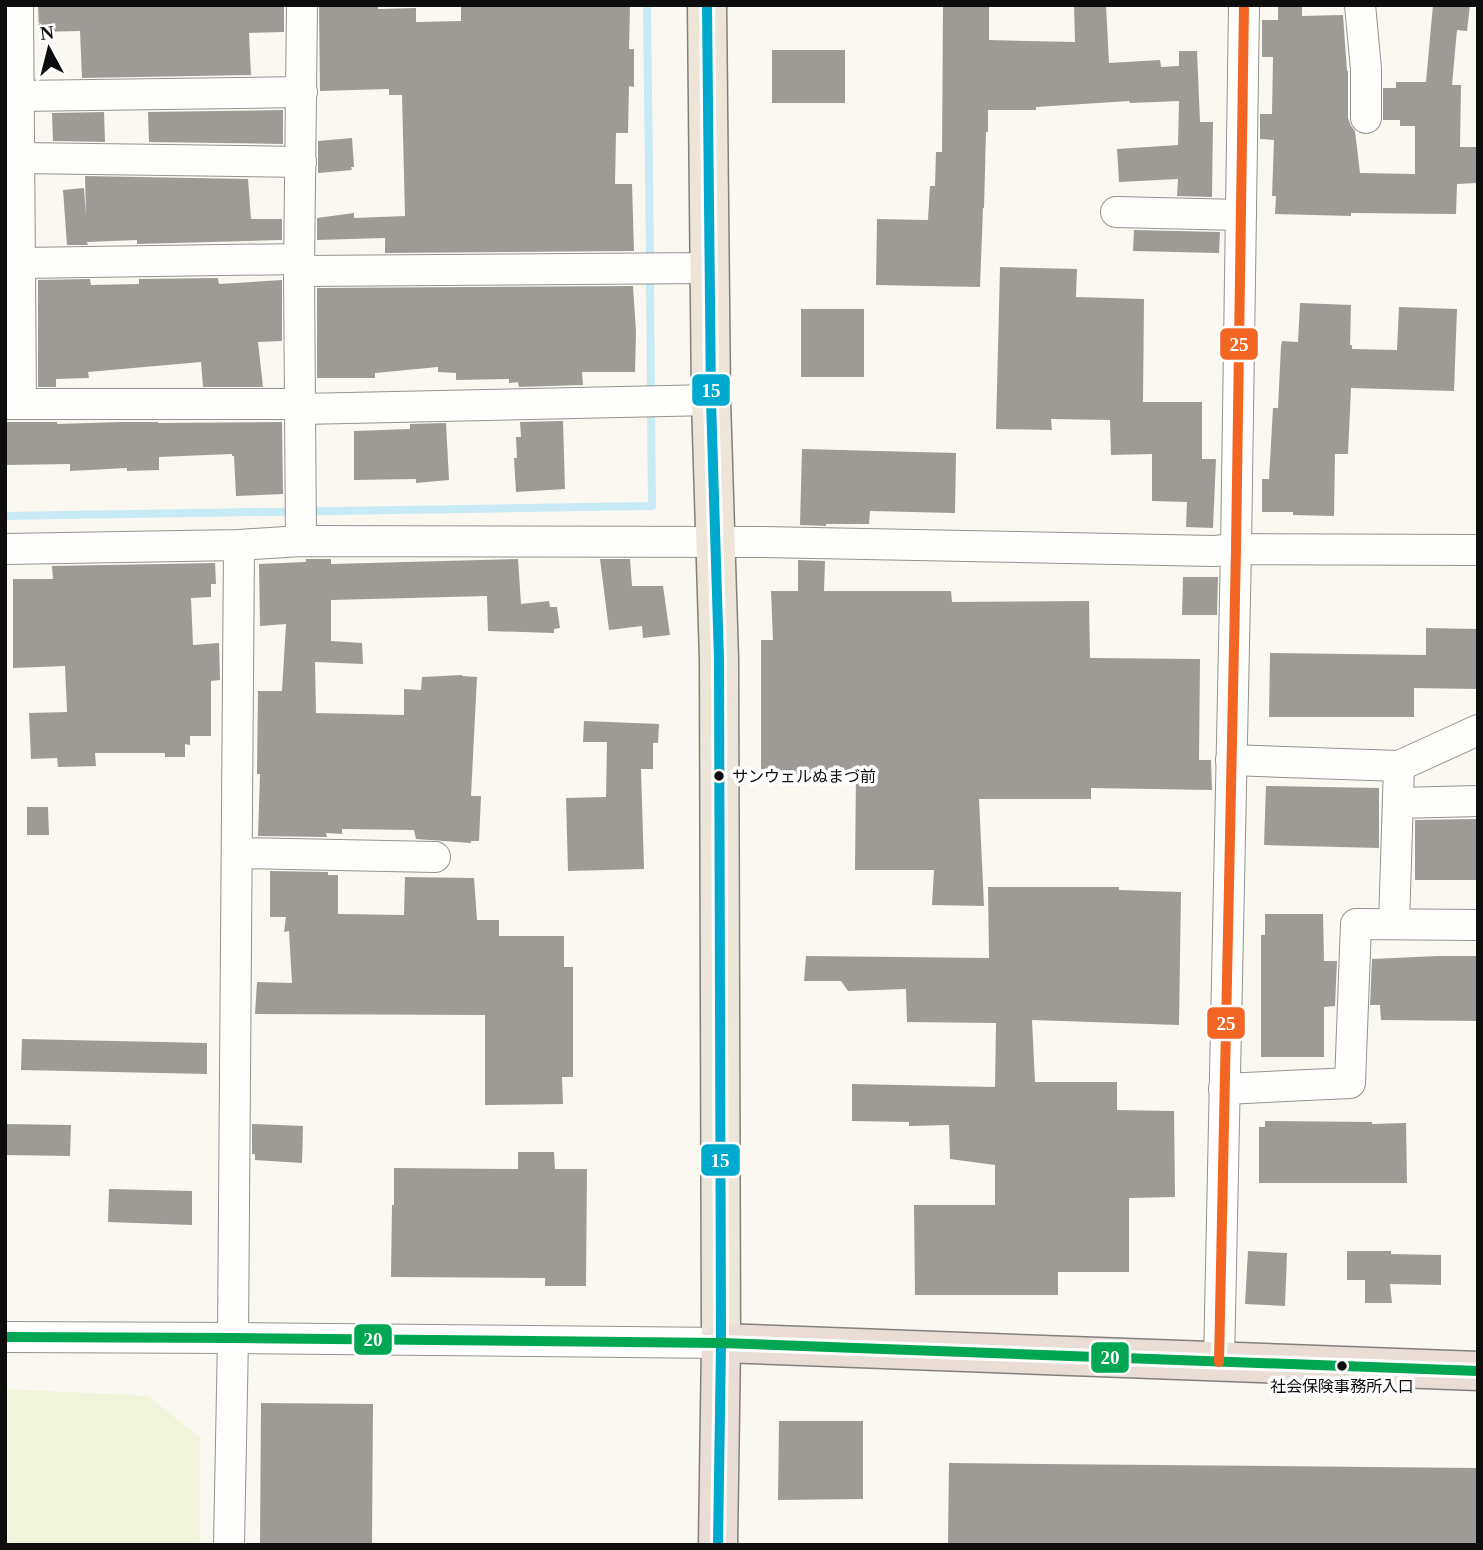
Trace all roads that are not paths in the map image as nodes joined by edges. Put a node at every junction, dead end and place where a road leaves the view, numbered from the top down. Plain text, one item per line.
1 (18, 5) edge
2 (302, 5) edge
3 (707, 5) edge
4 (1244, 5) edge
5 (1360, 5) edge
6 (302, 92) junction
7 (19, 96) junction
8 (1366, 118) dead end
9 (20, 158) junction
10 (301, 162) junction
11 (1115, 212) dead end
12 (1241, 215) junction
13 (20, 263) junction
14 (299, 265) junction
15 (710, 268) junction
16 (711, 400) junction
17 (13, 404) edge
18 (301, 409) junction
19 (301, 541) junction
20 (716, 542) junction
21 (239, 545) junction
22 (5, 549) edge
23 (1236, 549) junction
24 (1478, 550) edge
25 (1478, 730) edge
26 (1231, 760) junction
27 (1399, 766) junction
28 (1478, 802) edge
29 (1398, 803) junction
30 (237, 853) junction
31 (435, 857) dead end
32 (1394, 924) junction
33 (1478, 925) edge
34 (1224, 1089) junction
35 (5, 1337) edge
36 (233, 1338) junction
37 (721, 1343) junction
38 (1219, 1362) junction
39 (1478, 1371) edge
40 (229, 1545) edge
41 (718, 1545) edge

1 - 7 street
2 - 6 street
3 - 15 main road
4 - 12 street
5 - 8 street
6 - 7 street
6 - 10 street
7 - 9 street
9 - 10 street
9 - 13 street
10 - 14 street
11 - 12 street
12 - 23 street
13 - 14 street
13 - 17 street
14 - 15 street
14 - 18 street
15 - 16 main road
16 - 18 street
16 - 20 main road
17 - 18 street
18 - 19 street
19 - 20 street
19 - 21 street
20 - 23 street
20 - 37 main road
21 - 22 street
21 - 30 street
23 - 24 street
23 - 26 street
25 - 27 street
26 - 27 street
26 - 34 street
27 - 29 street
28 - 29 street
29 - 32 street
30 - 31 street
30 - 36 street
32 - 33 street
32 - 34 street
34 - 38 street
35 - 36 street
36 - 37 street
36 - 40 street
37 - 38 highway
37 - 41 highway
38 - 39 highway

